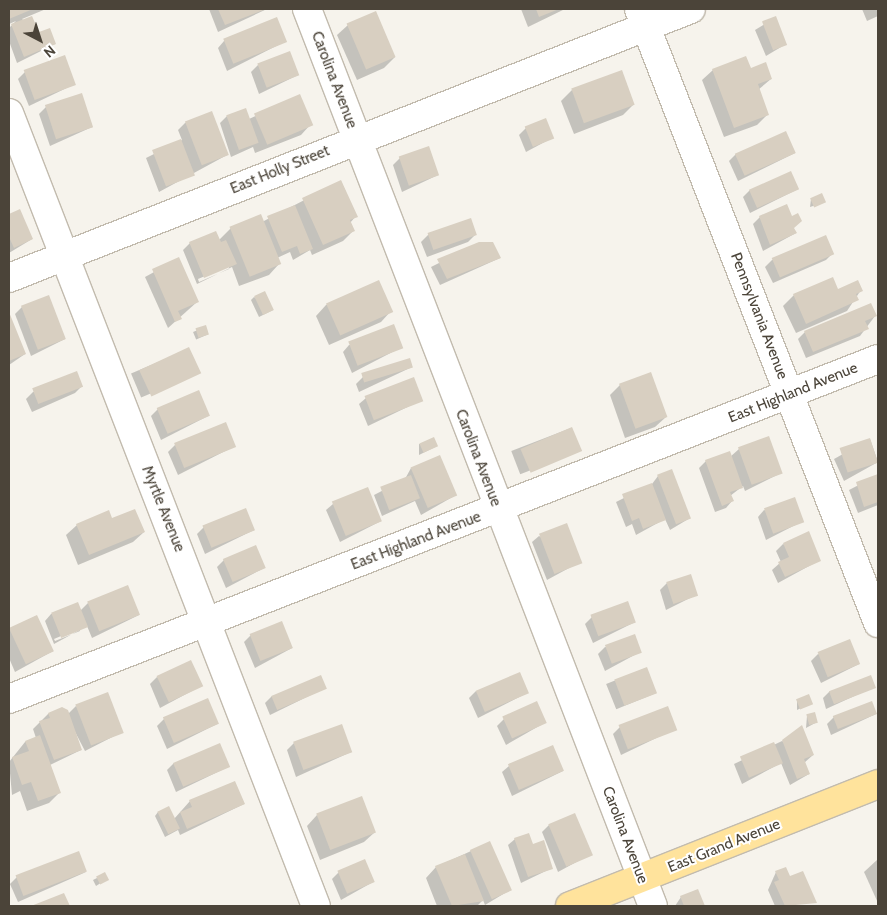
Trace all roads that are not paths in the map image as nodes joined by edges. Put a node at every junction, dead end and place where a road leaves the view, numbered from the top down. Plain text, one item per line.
1 (307, 9) edge
2 (692, 9) edge
3 (643, 18) edge
4 (9, 113) edge
5 (357, 139) junction
6 (64, 257) junction
7 (9, 278) edge
8 (878, 359) edge
9 (790, 394) junction
10 (498, 509) junction
11 (208, 622) junction
12 (878, 623) edge
13 (9, 699) edge
14 (878, 784) edge
15 (642, 878) junction
16 (316, 906) edge
17 (570, 906) edge
18 (653, 906) edge

1 - 5 street, Carolina Avenue
2 - 3 street, East Holly Street
3 - 5 street, East Holly Street
3 - 9 street, Pennsylvania Avenue
4 - 6 street, Myrtle Avenue
5 - 6 street, East Holly Street
5 - 10 street, Carolina Avenue
6 - 7 street, East Holly Street
6 - 11 street, Myrtle Avenue
8 - 9 street, East Highland Avenue
9 - 10 street, East Highland Avenue
9 - 12 street, Pennsylvania Avenue
10 - 11 street, East Highland Avenue
10 - 15 street, Carolina Avenue
11 - 13 street, East Highland Avenue
11 - 16 street, Myrtle Avenue
14 - 15 main road, East Grand Avenue
15 - 17 main road, East Grand Avenue
15 - 18 street, Carolina Avenue

